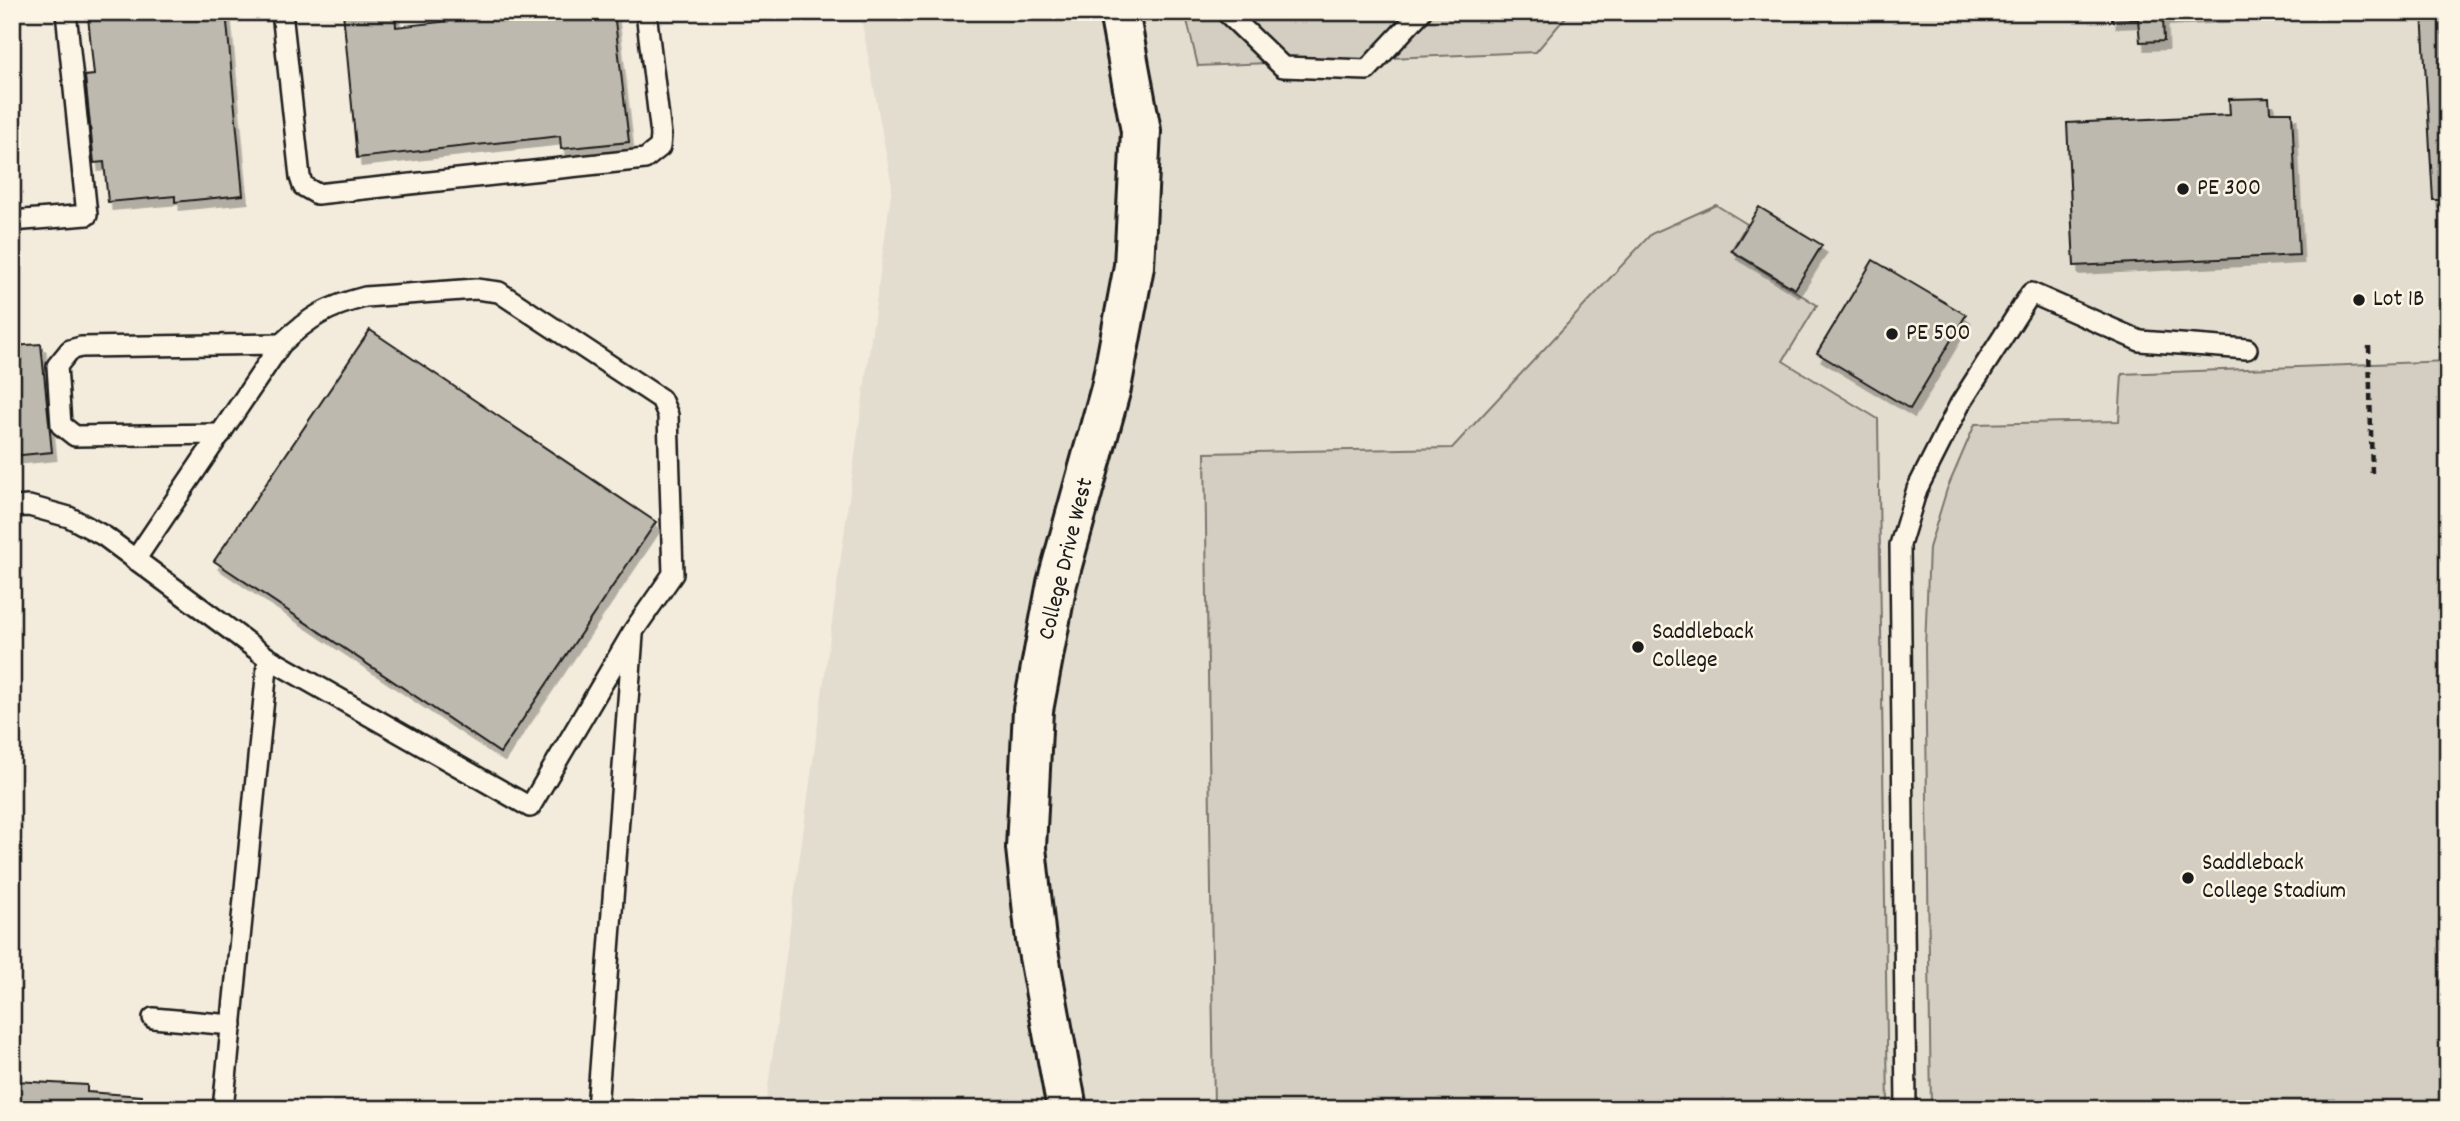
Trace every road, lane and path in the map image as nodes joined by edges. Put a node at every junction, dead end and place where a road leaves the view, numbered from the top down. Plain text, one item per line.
1 (66, 12) edge
2 (282, 12) edge
3 (646, 12) edge
4 (1119, 12) edge
5 (1226, 12) edge
6 (1421, 12) edge
7 (12, 221) edge
8 (281, 344) junction
9 (2369, 346) dead end
10 (2247, 349) dead end
11 (221, 434) junction
12 (2372, 475) dead end
13 (12, 507) edge
14 (135, 560) junction
15 (634, 630) junction
16 (268, 657) junction
17 (153, 1018) dead end
18 (232, 1025) junction
19 (223, 1109) edge
20 (597, 1109) edge
21 (1067, 1109) edge
22 (1906, 1109) edge

1 - 7 lane
2 - 3 lane
4 - 21 street, College Drive West
5 - 6 lane
8 - 11 lane
8 - 11 lane
8 - 15 lane
9 - 12 path
10 - 22 lane
11 - 14 lane
13 - 14 lane
14 - 16 lane
15 - 16 lane
15 - 20 lane
16 - 18 lane
17 - 18 lane
18 - 19 lane

